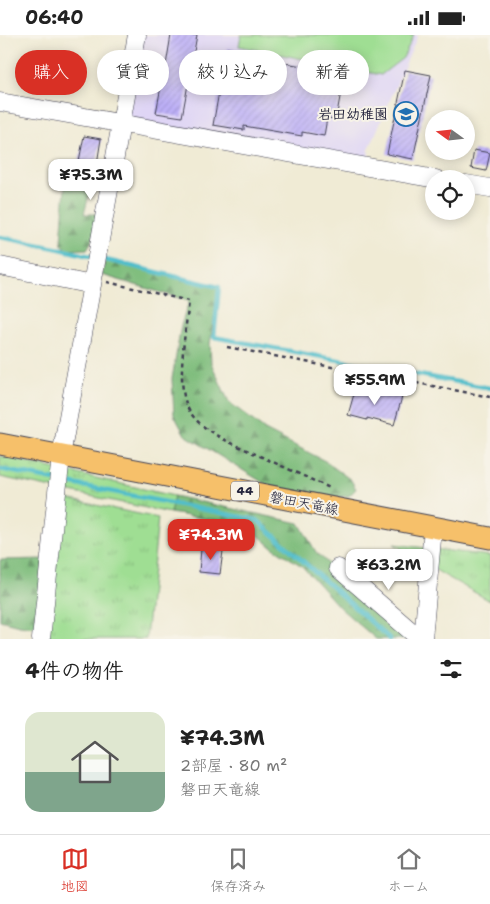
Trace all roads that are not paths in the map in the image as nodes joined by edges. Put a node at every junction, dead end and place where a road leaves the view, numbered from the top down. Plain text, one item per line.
1 (137, 35) edge
2 (0, 102) edge
3 (121, 124) junction
4 (425, 177) edge
5 (475, 186) edge
6 (490, 188) edge
7 (0, 267) edge
8 (93, 282) junction
9 (0, 443) edge
10 (61, 456) junction
11 (433, 528) junction
12 (490, 538) edge
13 (338, 568) dead end
14 (42, 639) edge
15 (421, 639) edge

1 - 3 street
2 - 3 street
3 - 4 street
3 - 8 street
5 - 6 street
7 - 8 street
8 - 10 street
9 - 10 main road, 磐田天竜線 / 44
10 - 11 main road, 磐田天竜線 / 44
10 - 14 street
11 - 12 main road, 磐田天竜線 / 44
11 - 15 street
13 - 15 street

